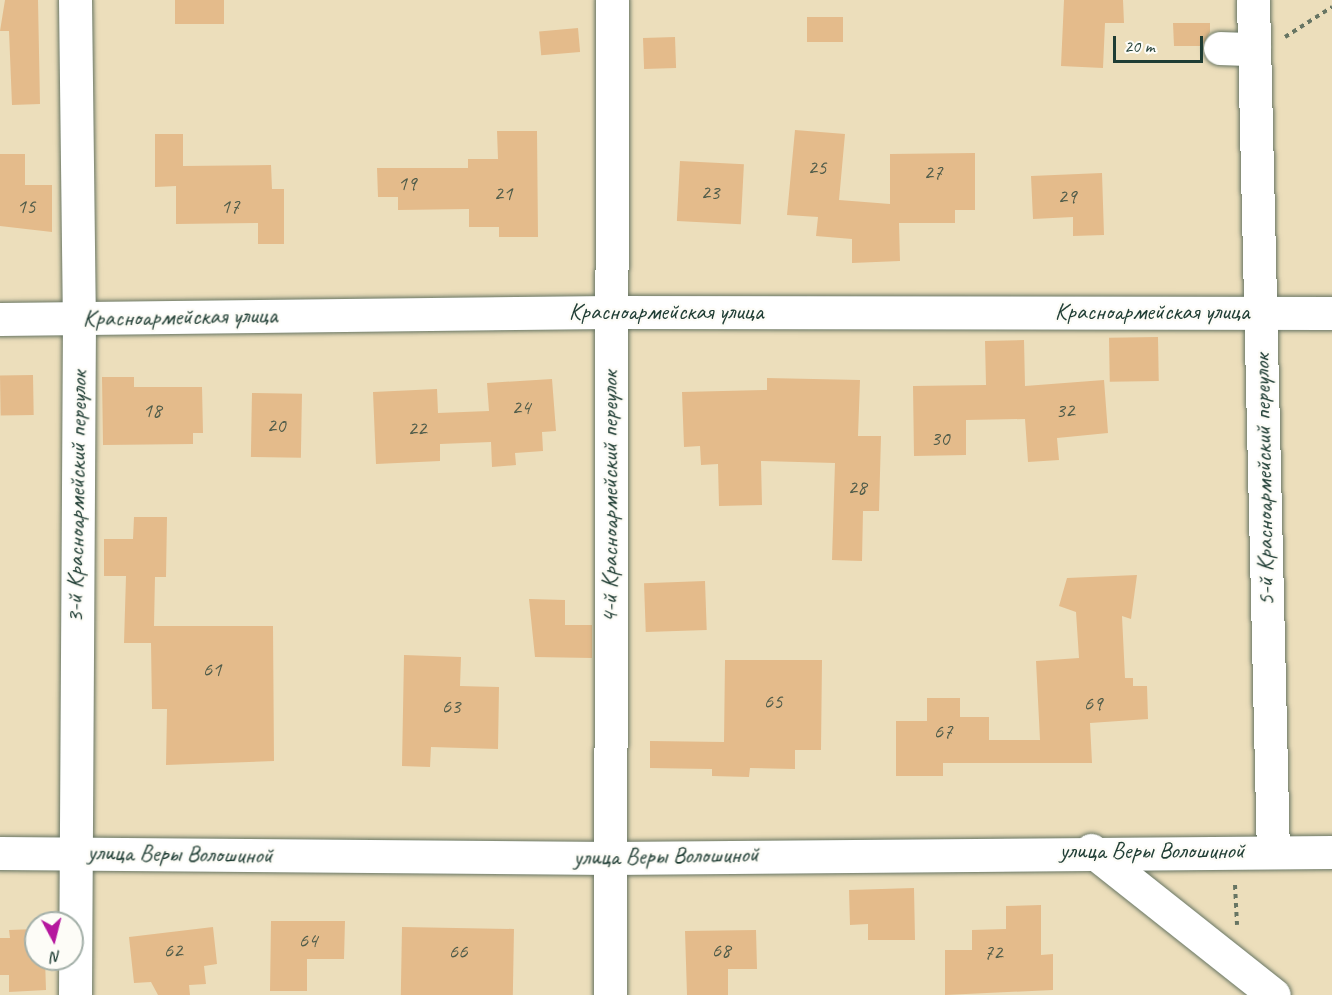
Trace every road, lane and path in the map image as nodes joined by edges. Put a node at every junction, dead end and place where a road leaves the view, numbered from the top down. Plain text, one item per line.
1 (75, 0) edge
2 (612, 0) edge
3 (1253, 0) edge
4 (1332, 7) edge
5 (1220, 48) dead end
6 (1254, 55) junction
7 (610, 312) junction
8 (1260, 313) junction
9 (1332, 313) edge
10 (0, 319) edge
11 (79, 319) junction
12 (1091, 850) junction
13 (1234, 851) junction
14 (1273, 852) junction
15 (1332, 852) edge
16 (74, 853) junction
17 (0, 854) edge
18 (610, 858) junction
19 (1237, 933) dead end
20 (1269, 993) edge
21 (75, 995) edge
22 (610, 995) edge

1 - 11 street, 3-й Красноармейский переулок
2 - 7 street, 4-й Красноармейский переулок
3 - 6 street, 5-й Красноармейский переулок
4 - 6 path
5 - 6 street
6 - 8 street, 5-й Красноармейский переулок
7 - 8 street, Красноармейская улица
7 - 11 street, Красноармейская улица
7 - 18 street, 4-й Красноармейский переулок
8 - 9 street, Красноармейская улица
8 - 14 street, 5-й Красноармейский переулок
10 - 11 street, Красноармейская улица
11 - 16 street, 3-й Красноармейский переулок
12 - 13 street, улица Веры Волошиной
12 - 18 street, улица Веры Волошиной
12 - 20 street
13 - 14 street, улица Веры Волошиной
13 - 19 path
14 - 15 street, улица Веры Волошиной
16 - 17 street, улица Веры Волошиной
16 - 18 street, улица Веры Волошиной
16 - 21 street, 3-й Красноармейский переулок
18 - 22 street, 4-й Красноармейский переулок

